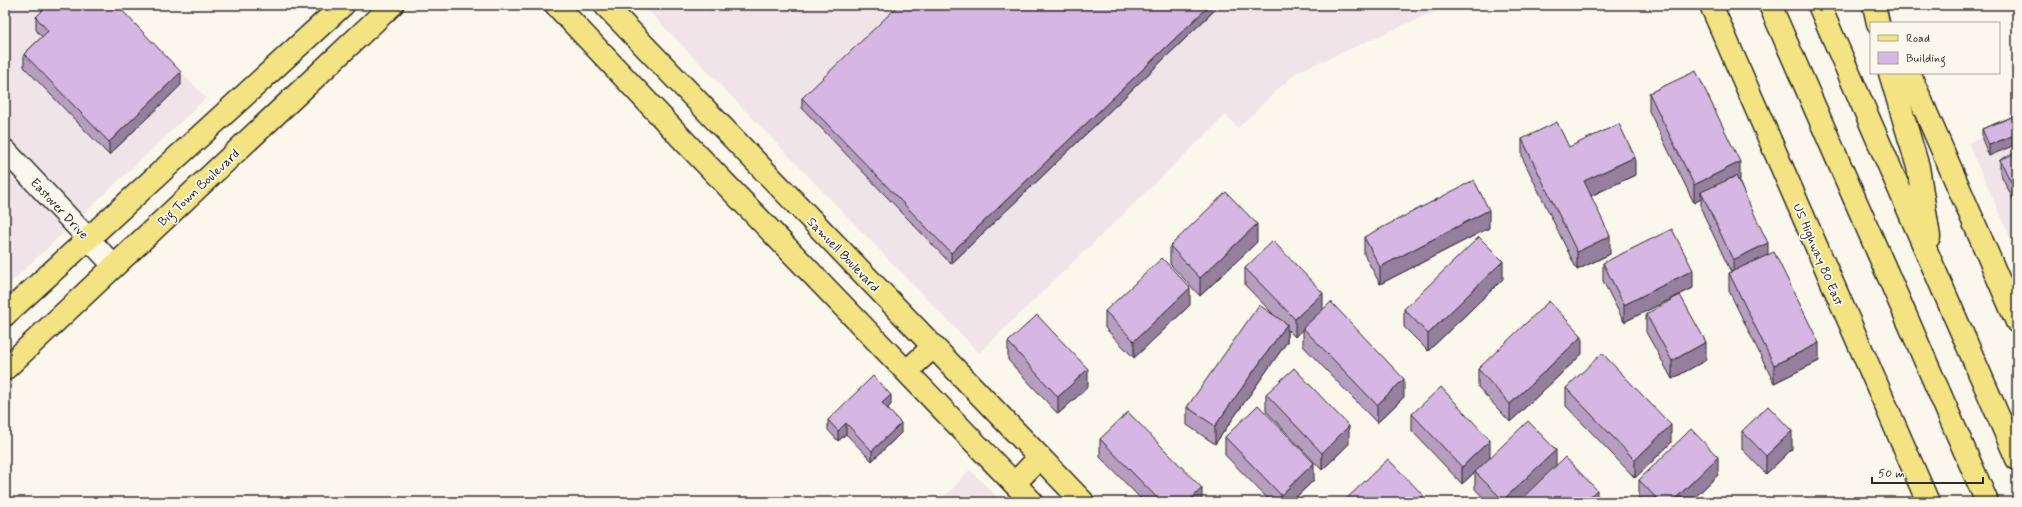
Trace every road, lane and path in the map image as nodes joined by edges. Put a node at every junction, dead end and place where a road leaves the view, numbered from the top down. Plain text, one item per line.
1 (343, 5) edge
2 (392, 5) edge
3 (556, 5) edge
4 (605, 5) edge
5 (1711, 5) edge
6 (1770, 5) edge
7 (1819, 5) edge
8 (1874, 5) edge
9 (1880, 5) edge
10 (1878, 22) edge
11 (1888, 22) edge
12 (1890, 74) edge
13 (1909, 74) edge
14 (5, 150) edge
15 (89, 239) junction
16 (114, 266) junction
17 (1933, 267) junction
18 (5, 315) edge
19 (2017, 322) edge
20 (933, 347) junction
21 (5, 370) edge
22 (907, 371) junction
23 (1040, 457) junction
24 (2017, 460) edge
25 (1015, 484) junction
26 (1032, 502) edge
27 (1083, 502) edge
28 (1928, 502) edge
29 (1987, 502) edge

1 - 15 main road
2 - 16 main road, Big Town Boulevard
3 - 22 main road
4 - 20 main road, Samuell Boulevard
5 - 28 main road, US Highway 80 East
6 - 29 main road
7 - 17 main road
8 - 10 main road
9 - 11 main road
12 - 17 main road
13 - 19 main road
14 - 15 street, Eastover Drive
15 - 16 street, Eastover Drive
15 - 18 main road
16 - 21 main road, Big Town Boulevard
17 - 24 main road
20 - 22 main road
20 - 23 main road, Samuell Boulevard
22 - 25 main road
23 - 25 main road
23 - 27 main road, Samuell Boulevard
25 - 26 main road

